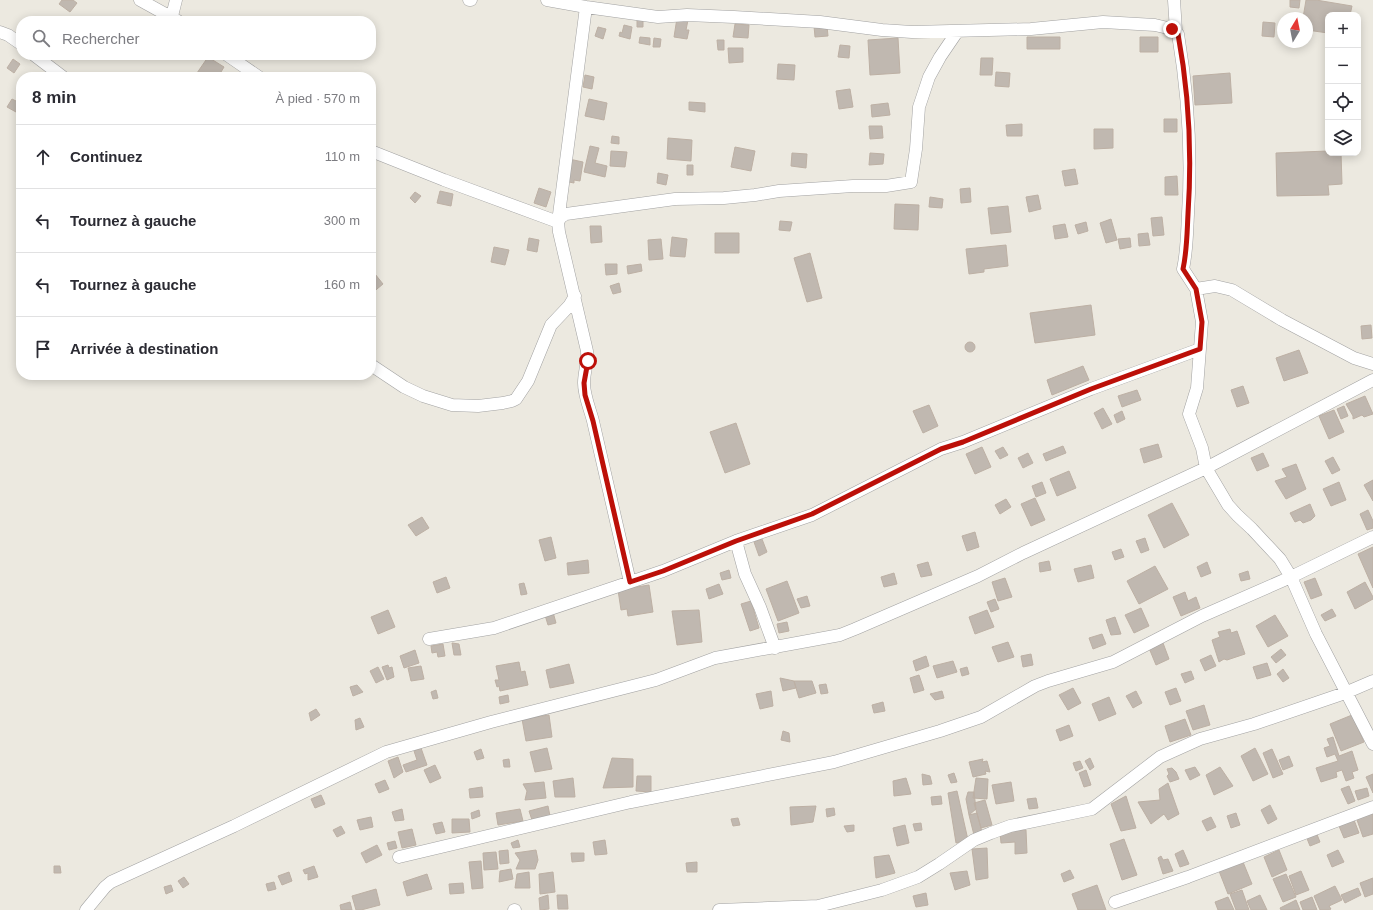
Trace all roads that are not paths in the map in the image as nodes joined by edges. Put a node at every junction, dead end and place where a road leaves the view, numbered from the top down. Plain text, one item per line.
1 (140, 0) edge
2 (176, 0) edge
3 (547, 0) edge
4 (1174, 0) edge
5 (586, 7) junction
6 (169, 16) edge
7 (175, 16) edge
8 (1176, 31) junction
9 (0, 32) edge
10 (957, 32) junction
11 (16, 41) edge
12 (41, 60) edge
13 (234, 60) edge
14 (56, 72) edge
15 (252, 72) edge
16 (376, 154) edge
17 (558, 222) junction
18 (1196, 289) junction
19 (574, 296) junction
20 (1200, 349) junction
21 (1373, 364) edge
22 (376, 368) edge
23 (1373, 380) edge
24 (1206, 468) junction
25 (1373, 537) edge
26 (736, 541) junction
27 (1290, 578) junction
28 (630, 582) junction
29 (430, 639) dead end
30 (775, 648) junction
31 (1373, 681) edge
32 (1345, 693) junction
33 (1373, 744) edge
34 (1373, 808) edge
35 (399, 857) dead end
36 (1115, 902) dead end
37 (86, 910) edge
38 (719, 910) edge

1 - 6 street
2 - 7 street
3 - 5 street
4 - 8 street
5 - 10 street
5 - 17 street
8 - 10 street
8 - 18 street
9 - 11 street
10 - 17 street
12 - 14 street
13 - 15 street
16 - 17 street
17 - 19 street
18 - 20 street
18 - 21 street
19 - 22 street
19 - 28 street
20 - 24 street
20 - 26 street
23 - 24 street
24 - 27 street
24 - 30 street
25 - 27 street
26 - 28 street
26 - 30 street
27 - 32 street
27 - 35 street
28 - 29 street
30 - 37 street
31 - 32 street
32 - 33 street
32 - 38 street
34 - 36 street

